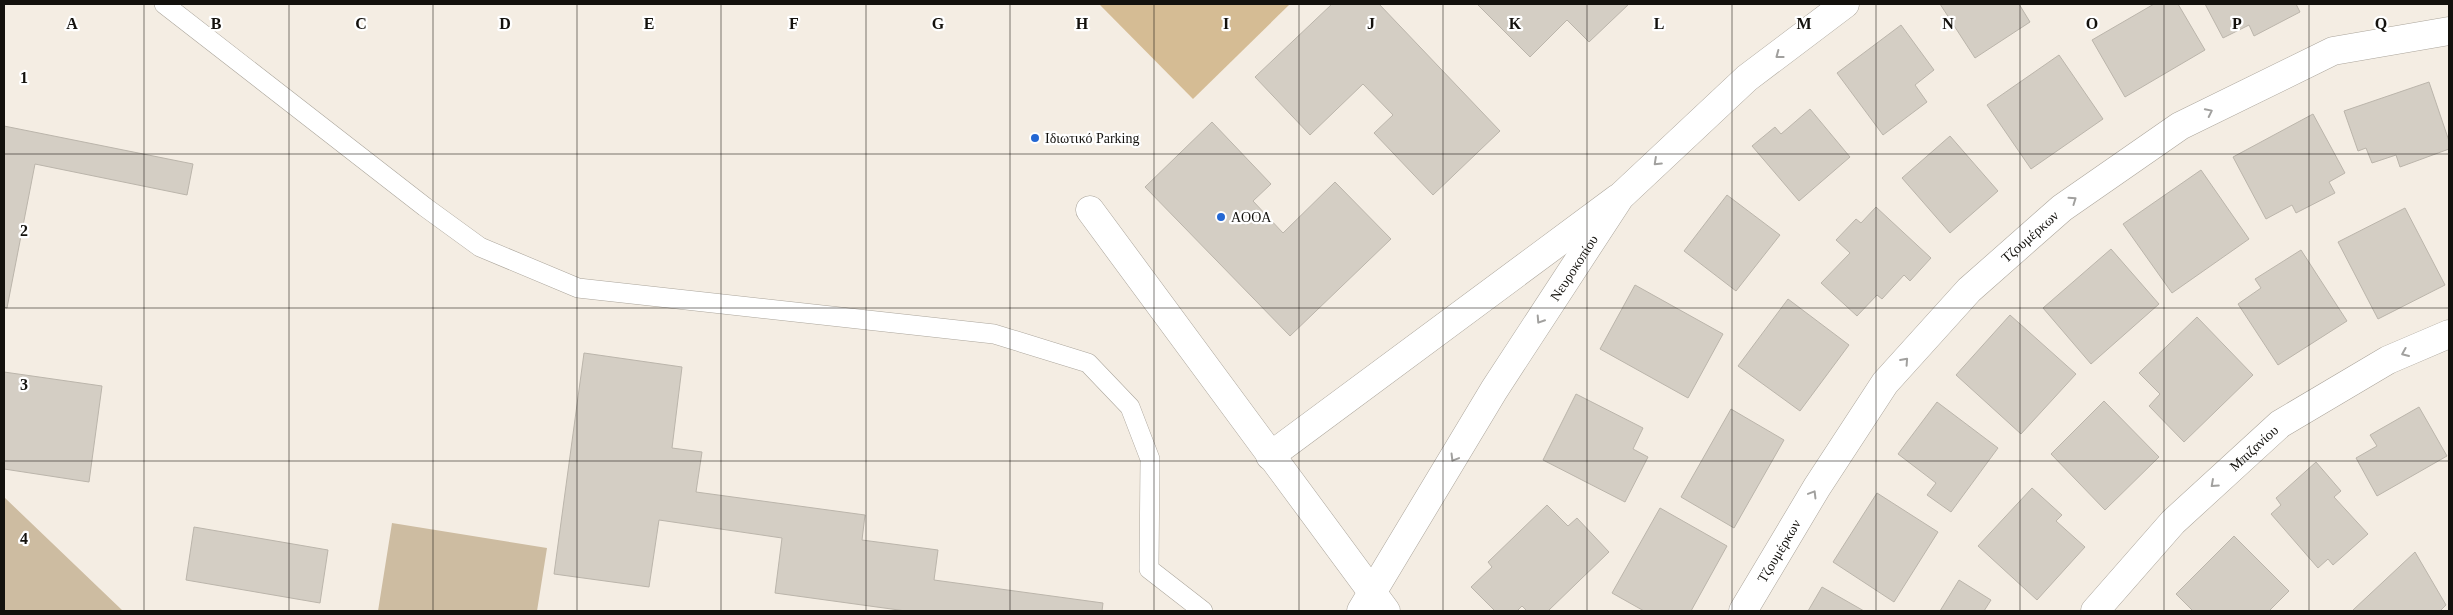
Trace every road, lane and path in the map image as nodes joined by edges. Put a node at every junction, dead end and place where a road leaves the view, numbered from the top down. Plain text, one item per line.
1 (164, 4) edge
2 (1845, 4) edge
3 (2449, 31) edge
4 (1620, 197) junction
5 (1090, 210) dead end
6 (2449, 334) edge
7 (1270, 456) junction
8 (1373, 605) edge
9 (1203, 611) edge
10 (1743, 611) edge
11 (2095, 611) edge

1 - 9 lane
2 -> 4 street, Νευροκοπίου
10 -> 3 street, Τζουμέρκων
4 - 7 street
4 -> 8 street, Νευροκοπίου
5 - 7 street
6 -> 11 street, Μπιζανίου
7 - 8 street

